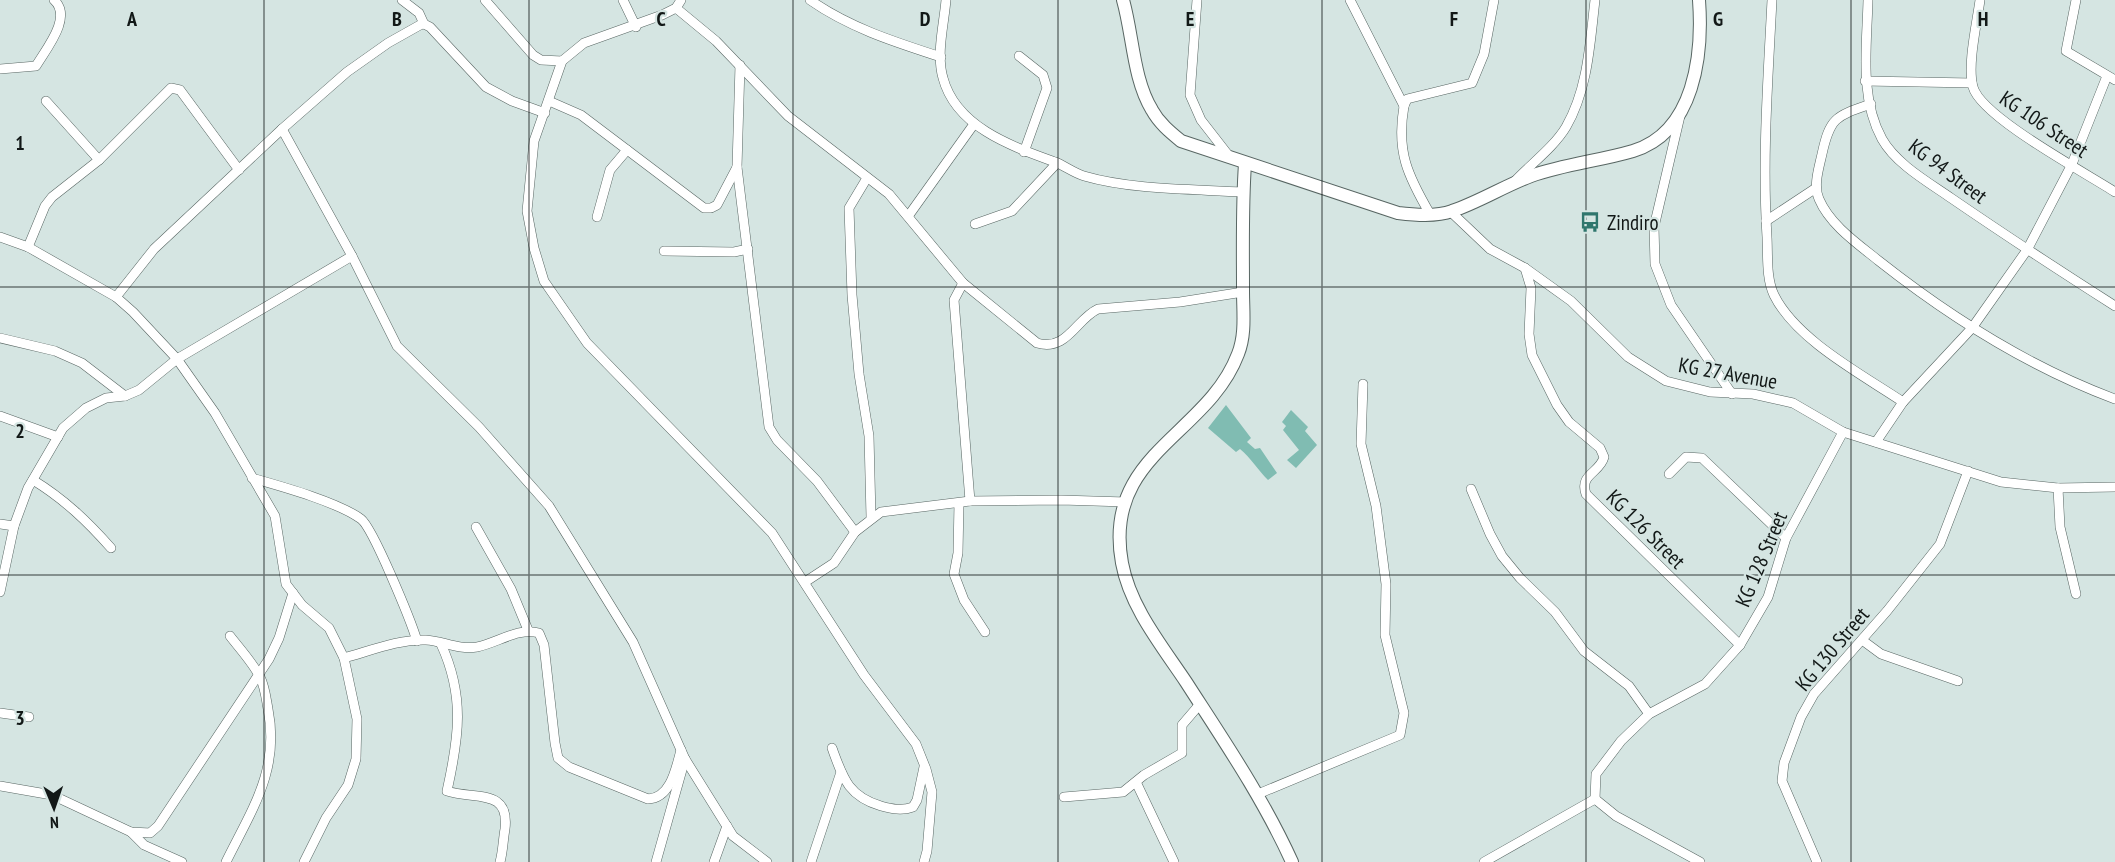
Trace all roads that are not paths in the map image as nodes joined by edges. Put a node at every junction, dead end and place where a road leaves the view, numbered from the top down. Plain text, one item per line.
1 (54, 0) edge
2 (402, 0) edge
3 (485, 0) edge
4 (623, 0) edge
5 (810, 0) edge
6 (830, 0) edge
7 (946, 0) edge
8 (1123, 0) edge
9 (1197, 0) edge
10 (1350, 0) edge
11 (1494, 0) edge
12 (1595, 0) edge
13 (1699, 0) edge
14 (1772, 0) edge
15 (1868, 0) edge
16 (1980, 0) edge
17 (2076, 0) edge
18 (679, 4) edge
19 (823, 9) junction
20 (424, 24) junction
21 (636, 27) junction
22 (1019, 56) dead end
23 (941, 57) junction
24 (562, 61) junction
25 (740, 65) junction
26 (0, 69) edge
27 (2111, 78) edge
28 (1865, 81) junction
29 (1972, 83) junction
30 (46, 101) dead end
31 (549, 101) junction
32 (1871, 104) junction
33 (1404, 106) junction
34 (1680, 112) junction
35 (545, 113) junction
36 (974, 124) junction
37 (282, 129) junction
38 (627, 150) junction
39 (1024, 152) junction
40 (1230, 158) junction
41 (99, 160) junction
42 (1057, 163) junction
43 (1245, 164) junction
44 (2072, 164) junction
45 (737, 167) junction
46 (239, 170) junction
47 (867, 178) junction
48 (1513, 183) junction
49 (1816, 188) junction
50 (1243, 192) junction
51 (2115, 192) edge
52 (1451, 212) junction
53 (1430, 214) junction
54 (909, 215) junction
55 (597, 217) dead end
56 (1766, 221) junction
57 (975, 224) dead end
58 (0, 237) edge
59 (28, 247) junction
60 (748, 249) junction
61 (664, 250) dead end
62 (2027, 250) junction
63 (352, 256) junction
64 (1525, 268) junction
65 (963, 282) junction
66 (1243, 292) junction
67 (116, 297) junction
68 (2115, 306) edge
69 (1972, 328) junction
70 (0, 338) edge
71 (177, 359) junction
72 (1364, 384) dead end
73 (1732, 394) junction
74 (125, 396) junction
75 (2115, 399) edge
76 (1903, 402) junction
77 (0, 416) edge
78 (1843, 432) junction
79 (58, 437) junction
80 (1876, 442) junction
81 (1968, 471) junction
82 (1669, 474) dead end
83 (252, 478) junction
84 (33, 480) junction
85 (2115, 487) edge
86 (2058, 488) junction
87 (1472, 489) dead end
88 (970, 501) junction
89 (1126, 502) junction
90 (959, 503) junction
91 (871, 517) junction
92 (0, 524) edge
93 (14, 526) junction
94 (476, 527) dead end
95 (855, 532) junction
96 (1786, 538) junction
97 (111, 548) dead end
98 (1, 579) edge
99 (805, 582) junction
100 (0, 592) edge
101 (293, 593) junction
102 (2076, 594) dead end
103 (528, 630) junction
104 (985, 632) dead end
105 (230, 636) dead end
106 (1862, 640) junction
107 (417, 641) junction
108 (441, 644) junction
109 (1740, 645) junction
110 (344, 658) junction
111 (259, 676) junction
112 (1958, 681) dead end
113 (1200, 704) junction
114 (0, 713) edge
115 (1649, 714) junction
116 (29, 717) dead end
117 (832, 748) dead end
118 (683, 754) junction
119 (924, 765) junction
120 (841, 772) junction
121 (1136, 782) junction
122 (0, 786) edge
123 (1258, 794) junction
124 (1064, 797) dead end
125 (1595, 799) junction
126 (727, 826) junction
127 (131, 832) junction
128 (182, 862) edge
129 (226, 862) edge
130 (304, 862) edge
131 (500, 862) edge
132 (656, 862) edge
133 (714, 862) edge
134 (767, 862) edge
135 (811, 862) edge
136 (924, 862) edge
137 (1174, 862) edge
138 (1292, 862) edge
139 (1484, 862) edge
140 (1700, 862) edge
141 (1817, 862) edge

1 - 26 street
2 - 20 street
3 - 24 street
4 - 21 street
5 - 19 street
6 - 19 street
7 - 23 street
8 - 40 main road
9 - 40 street
10 - 33 street
11 - 33 street
12 - 48 street
13 - 34 main road
14 - 56 street
15 - 28 street, KG 94 Street
16 - 29 street
17 - 27 street
18 - 21 street
18 - 25 street
19 - 23 street
20 - 35 street
20 - 37 street
21 - 24 street
22 - 39 street
23 - 36 street
24 - 31 street
25 - 45 street
25 - 47 street
27 - 44 street
28 - 29 street
28 - 32 street, KG 94 Street
29 - 44 street, KG 106 Street
30 - 41 street
31 - 35 street
31 - 38 street
32 - 49 street
32 - 62 street, KG 94 Street
33 - 53 street
34 - 48 main road
34 - 73 street
35 - 99 street
36 - 39 street
36 - 54 street
37 - 46 street
37 - 63 street
38 - 45 street
38 - 55 street
39 - 42 street
40 - 43 main road
41 - 46 street
41 - 59 street
42 - 50 street
42 - 57 street
43 - 50 main road
43 - 53 main road
44 - 51 street, KG 106 Street
44 - 62 street
45 - 60 street
46 - 67 street
47 - 54 street
47 - 91 street
48 - 52 main road
49 - 56 street
49 - 69 street
50 - 66 main road
52 - 53 main road
52 - 64 street, KG 27 Avenue
54 - 65 street
56 - 76 street
58 - 59 street
59 - 67 street
60 - 61 street
60 - 95 street
62 - 68 street, KG 94 Street
62 - 69 street
63 - 71 street
63 - 118 street
64 - 73 street, KG 27 Avenue
64 - 109 street, KG 126 Street
65 - 66 street
65 - 88 street
66 - 89 main road
67 - 71 street
69 - 75 street
69 - 76 street
70 - 74 street
71 - 74 street
71 - 83 street
72 - 123 street
73 - 78 street, KG 27 Avenue
74 - 79 street
76 - 80 street
77 - 79 street
78 - 80 street, KG 27 Avenue
78 - 96 street, KG 128 Street
79 - 84 street
80 - 81 street, KG 27 Avenue
81 - 86 street, KG 27 Avenue
81 - 106 street, KG 130 Street
82 - 96 street
83 - 101 street
83 - 107 street
84 - 93 street
84 - 97 street
85 - 86 street, KG 27 Avenue
86 - 102 street
87 - 115 street
88 - 89 street
88 - 90 street
89 - 113 main road
90 - 91 street
90 - 104 street
91 - 95 street
92 - 93 street
93 - 98 street
94 - 103 street
95 - 99 street
96 - 109 street, KG 128 Street
98 - 100 street
99 - 119 street
101 - 110 street
101 - 111 street
103 - 108 street
103 - 118 street
105 - 111 street
106 - 112 street
106 - 141 street, KG 130 Street
107 - 108 street
107 - 110 street
108 - 131 street
109 - 115 street, KG 128 Street
110 - 130 street
111 - 127 street
111 - 129 street
113 - 121 street
113 - 123 main road
114 - 116 street
115 - 125 street, KG 128 Street
117 - 120 street
118 - 126 street
118 - 132 street
119 - 120 street
119 - 136 street
120 - 135 street
121 - 124 street
121 - 137 street
122 - 127 street
123 - 138 main road
125 - 139 street
125 - 140 street
126 - 133 street
126 - 134 street
127 - 128 street

